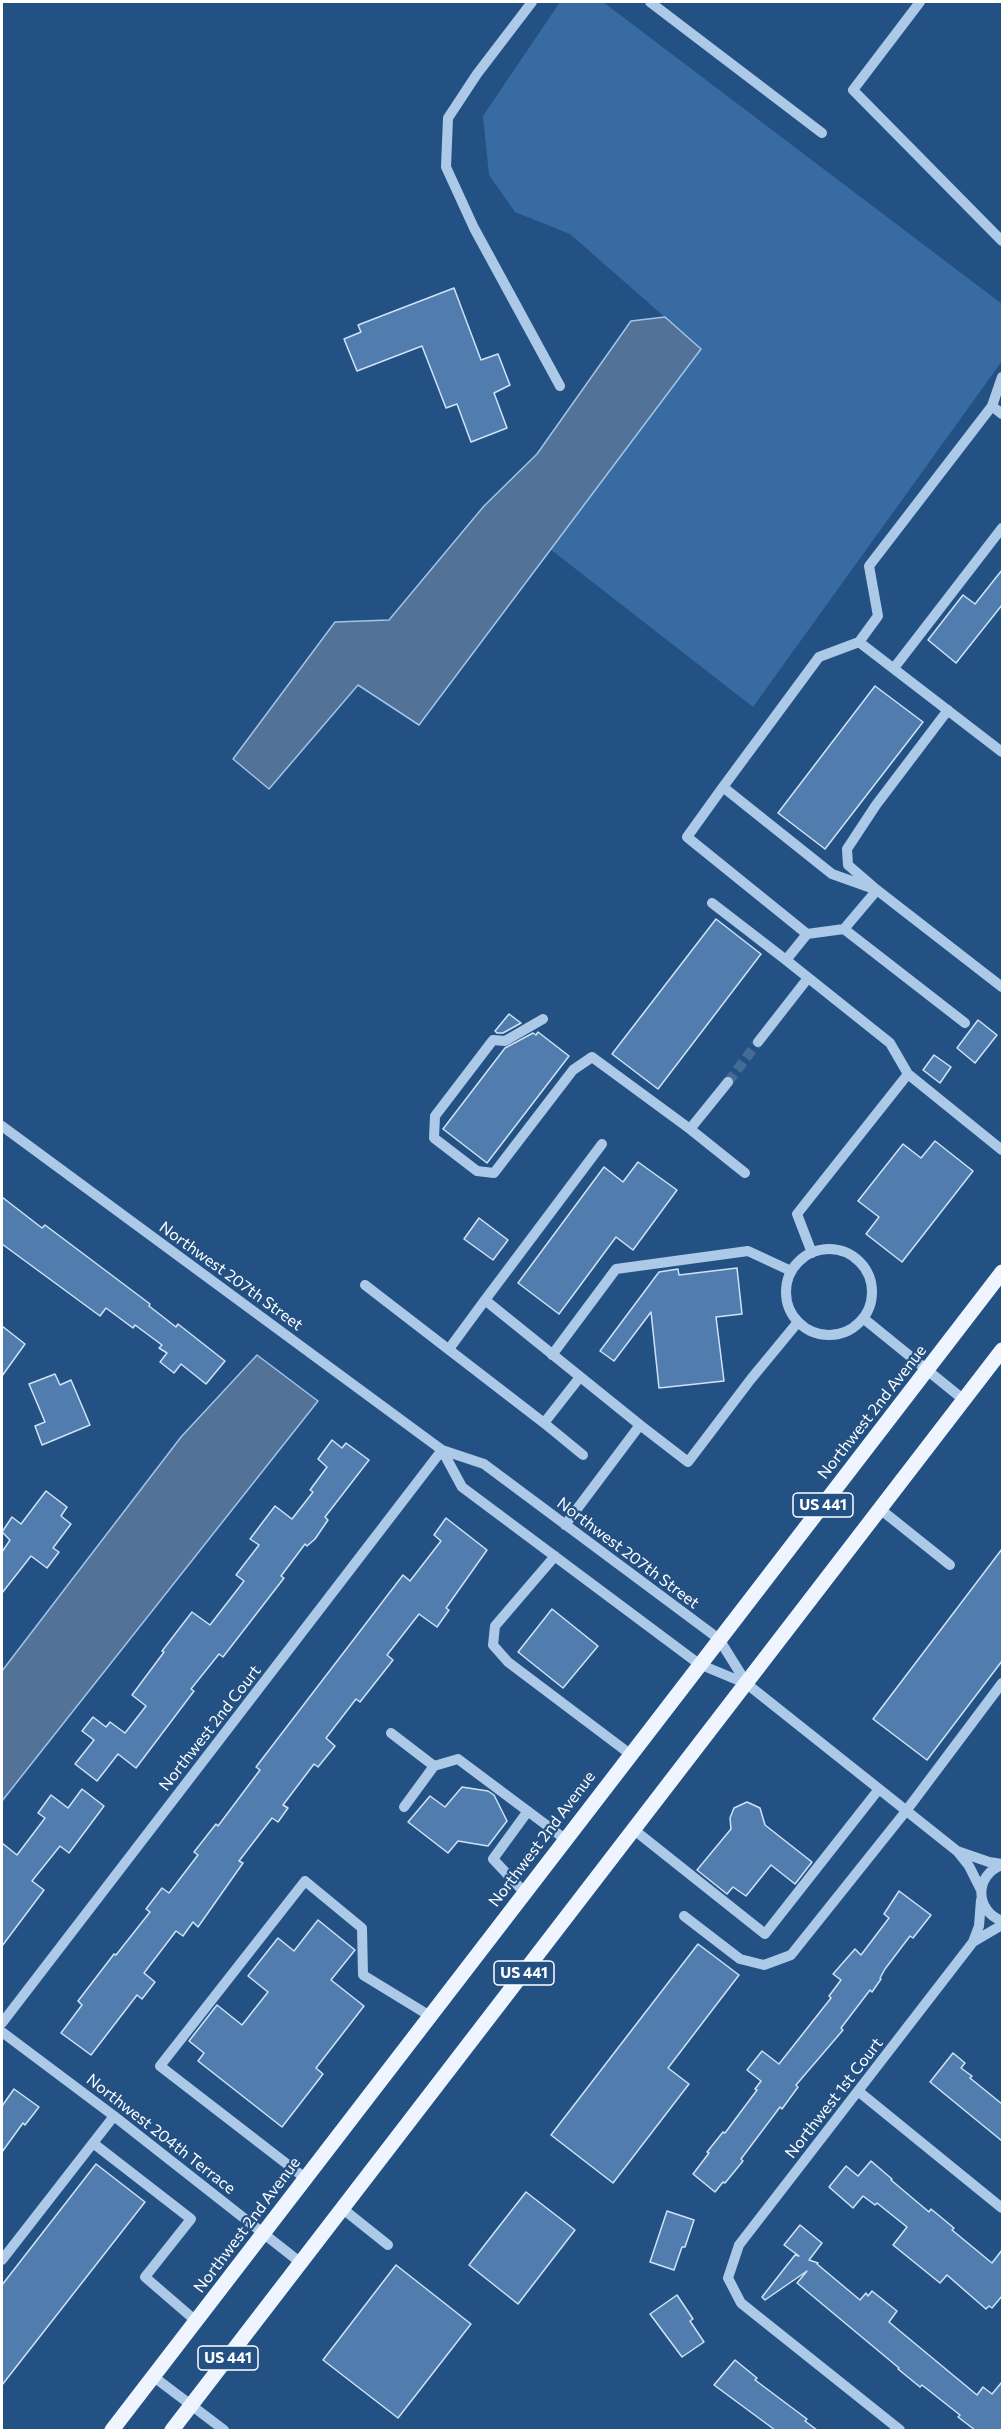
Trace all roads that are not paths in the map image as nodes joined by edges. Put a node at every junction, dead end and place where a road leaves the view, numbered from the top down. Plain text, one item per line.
1 (532, 2) edge
2 (650, 2) edge
3 (920, 2) edge
4 (822, 133) dead end
5 (1002, 241) edge
6 (1002, 378) edge
7 (560, 386) dead end
8 (992, 406) junction
9 (1002, 414) edge
10 (1002, 528) edge
11 (859, 642) junction
12 (894, 668) junction
13 (948, 710) junction
14 (1002, 752) edge
15 (723, 787) junction
16 (877, 890) junction
17 (712, 903) dead end
18 (844, 929) junction
19 (807, 934) junction
20 (786, 960) junction
21 (808, 978) junction
22 (1002, 987) edge
23 (543, 1019) dead end
24 (965, 1023) dead end
25 (758, 1042) tunnel mouth
26 (908, 1074) junction
27 (728, 1082) tunnel mouth
28 (2, 1126) edge
29 (690, 1130) junction
30 (602, 1144) dead end
31 (1002, 1150) edge
32 (745, 1173) dead end
33 (812, 1252) junction
34 (791, 1271) junction
35 (1002, 1272) edge
36 (365, 1285) dead end
37 (485, 1300) junction
38 (863, 1318) junction
39 (798, 1322) junction
40 (448, 1349) junction
41 (1002, 1350) edge
42 (552, 1355) junction
43 (927, 1370) junction
44 (580, 1377) junction
45 (964, 1400) junction
46 (543, 1424) junction
47 (640, 1425) junction
48 (442, 1450) junction
49 (583, 1455) dead end
50 (880, 1509) junction
51 (566, 1525) junction
52 (555, 1556) junction
53 (950, 1565) dead end
54 (719, 1639) junction
55 (699, 1664) junction
56 (1002, 1683) edge
57 (747, 1684) junction
58 (391, 1732) dead end
59 (630, 1754) junction
60 (434, 1767) junction
61 (879, 1789) junction
62 (404, 1807) dead end
63 (528, 1811) junction
64 (906, 1811) junction
65 (633, 1829) junction
66 (565, 1839) junction
67 (957, 1851) junction
68 (1002, 1864) edge
69 (524, 1893) junction
70 (981, 1895) junction
71 (684, 1916) dead end
72 (1002, 1923) edge
73 (973, 1942) junction
74 (430, 2016) junction
75 (2, 2023) edge
76 (2, 2032) edge
77 (858, 2091) junction
78 (114, 2116) junction
79 (93, 2143) junction
80 (305, 2178) junction
81 (1002, 2208) edge
82 (343, 2209) junction
83 (264, 2233) junction
84 (387, 2245) dead end
85 (2, 2260) edge
86 (301, 2262) junction
87 (196, 2321) junction
88 (153, 2377) junction
89 (191, 2406) junction
90 (112, 2430) edge
91 (172, 2430) edge
92 (224, 2430) edge
93 (900, 2430) edge

1 - 7 street
2 - 4 street
3 - 5 street
6 - 8 street
8 - 9 street
8 - 11 street
10 - 12 street
11 - 12 street
11 - 15 street
12 - 13 street
13 - 14 street
13 - 16 street
15 - 16 street
15 - 19 street
16 - 18 street
16 - 22 street
17 - 20 street
18 - 19 street
18 - 24 street
19 - 20 street
20 - 21 street
21 - 25 street
21 - 26 street
23 - 29 street
26 - 31 street
26 - 33 street
27 - 29 street
28 - 48 street, Northwest 207th Street
29 - 32 street
30 - 37 street
33 - 34 street
33 - 38 street
34 - 39 street
34 - 42 street
35 - 43 main road, Northwest 2nd Avenue / US 441
36 - 40 street
37 - 40 street
37 - 42 street
38 - 39 street
38 - 43 street
39 - 47 street
40 - 46 street
41 - 45 main road, US 441
42 - 44 street
43 - 45 street
43 - 54 main road, Northwest 2nd Avenue / US 441
44 - 46 street
44 - 47 street
45 - 50 main road, US 441
46 - 49 street
47 - 51 street
48 - 51 street, Northwest 207th Street
48 - 52 street, Northwest 207th Street
48 - 75 street, Northwest 2nd Court
50 - 53 street
50 - 57 main road, US 441
51 - 54 street, Northwest 207th Street
52 - 55 street, Northwest 207th Street
52 - 59 street
54 - 55 main road, Northwest 2nd Avenue / US 441
54 - 57 street, Northwest 207th Street
55 - 57 street, Northwest 207th Street
55 - 59 main road, Northwest 2nd Avenue / US 441
56 - 64 street
57 - 61 street, Northwest 207th Street
57 - 65 main road, US 441
58 - 60 street
59 - 66 main road, Northwest 2nd Avenue / US 441
60 - 62 street
60 - 63 street
61 - 64 street, Northwest 207th Street
61 - 65 street
63 - 66 street
63 - 69 street
64 - 67 street, Northwest 207th Street
64 - 71 street
65 - 82 main road, US 441
66 - 69 main road, Northwest 2nd Avenue / US 441
67 - 68 street, Northwest 207th Street
67 - 70 street, Northwest 207th Street
68 - 70 street
69 - 74 main road, Northwest 2nd Avenue / US 441
70 - 72 street, Northwest 207th Street
70 - 73 street, Northwest 1st Court
72 - 73 street, Northwest 1st Court
73 - 77 street, Northwest 1st Court
74 - 80 main road, Northwest 2nd Avenue / US 441
74 - 80 street
76 - 78 street, Northwest 204th Terrace
77 - 81 street
77 - 93 street, Northwest 1st Court
78 - 79 street
78 - 83 street, Northwest 204th Terrace
79 - 85 street
79 - 87 street
80 - 83 main road, Northwest 2nd Avenue / US 441
82 - 84 street
82 - 86 main road, US 441
83 - 86 street, Northwest 204th Terrace
83 - 87 main road, Northwest 2nd Avenue / US 441
86 - 89 main road, US 441
87 - 88 main road, Northwest 2nd Avenue / US 441
88 - 89 street
88 - 90 main road, Northwest 2nd Avenue / US 441
89 - 91 main road, US 441
89 - 92 street

